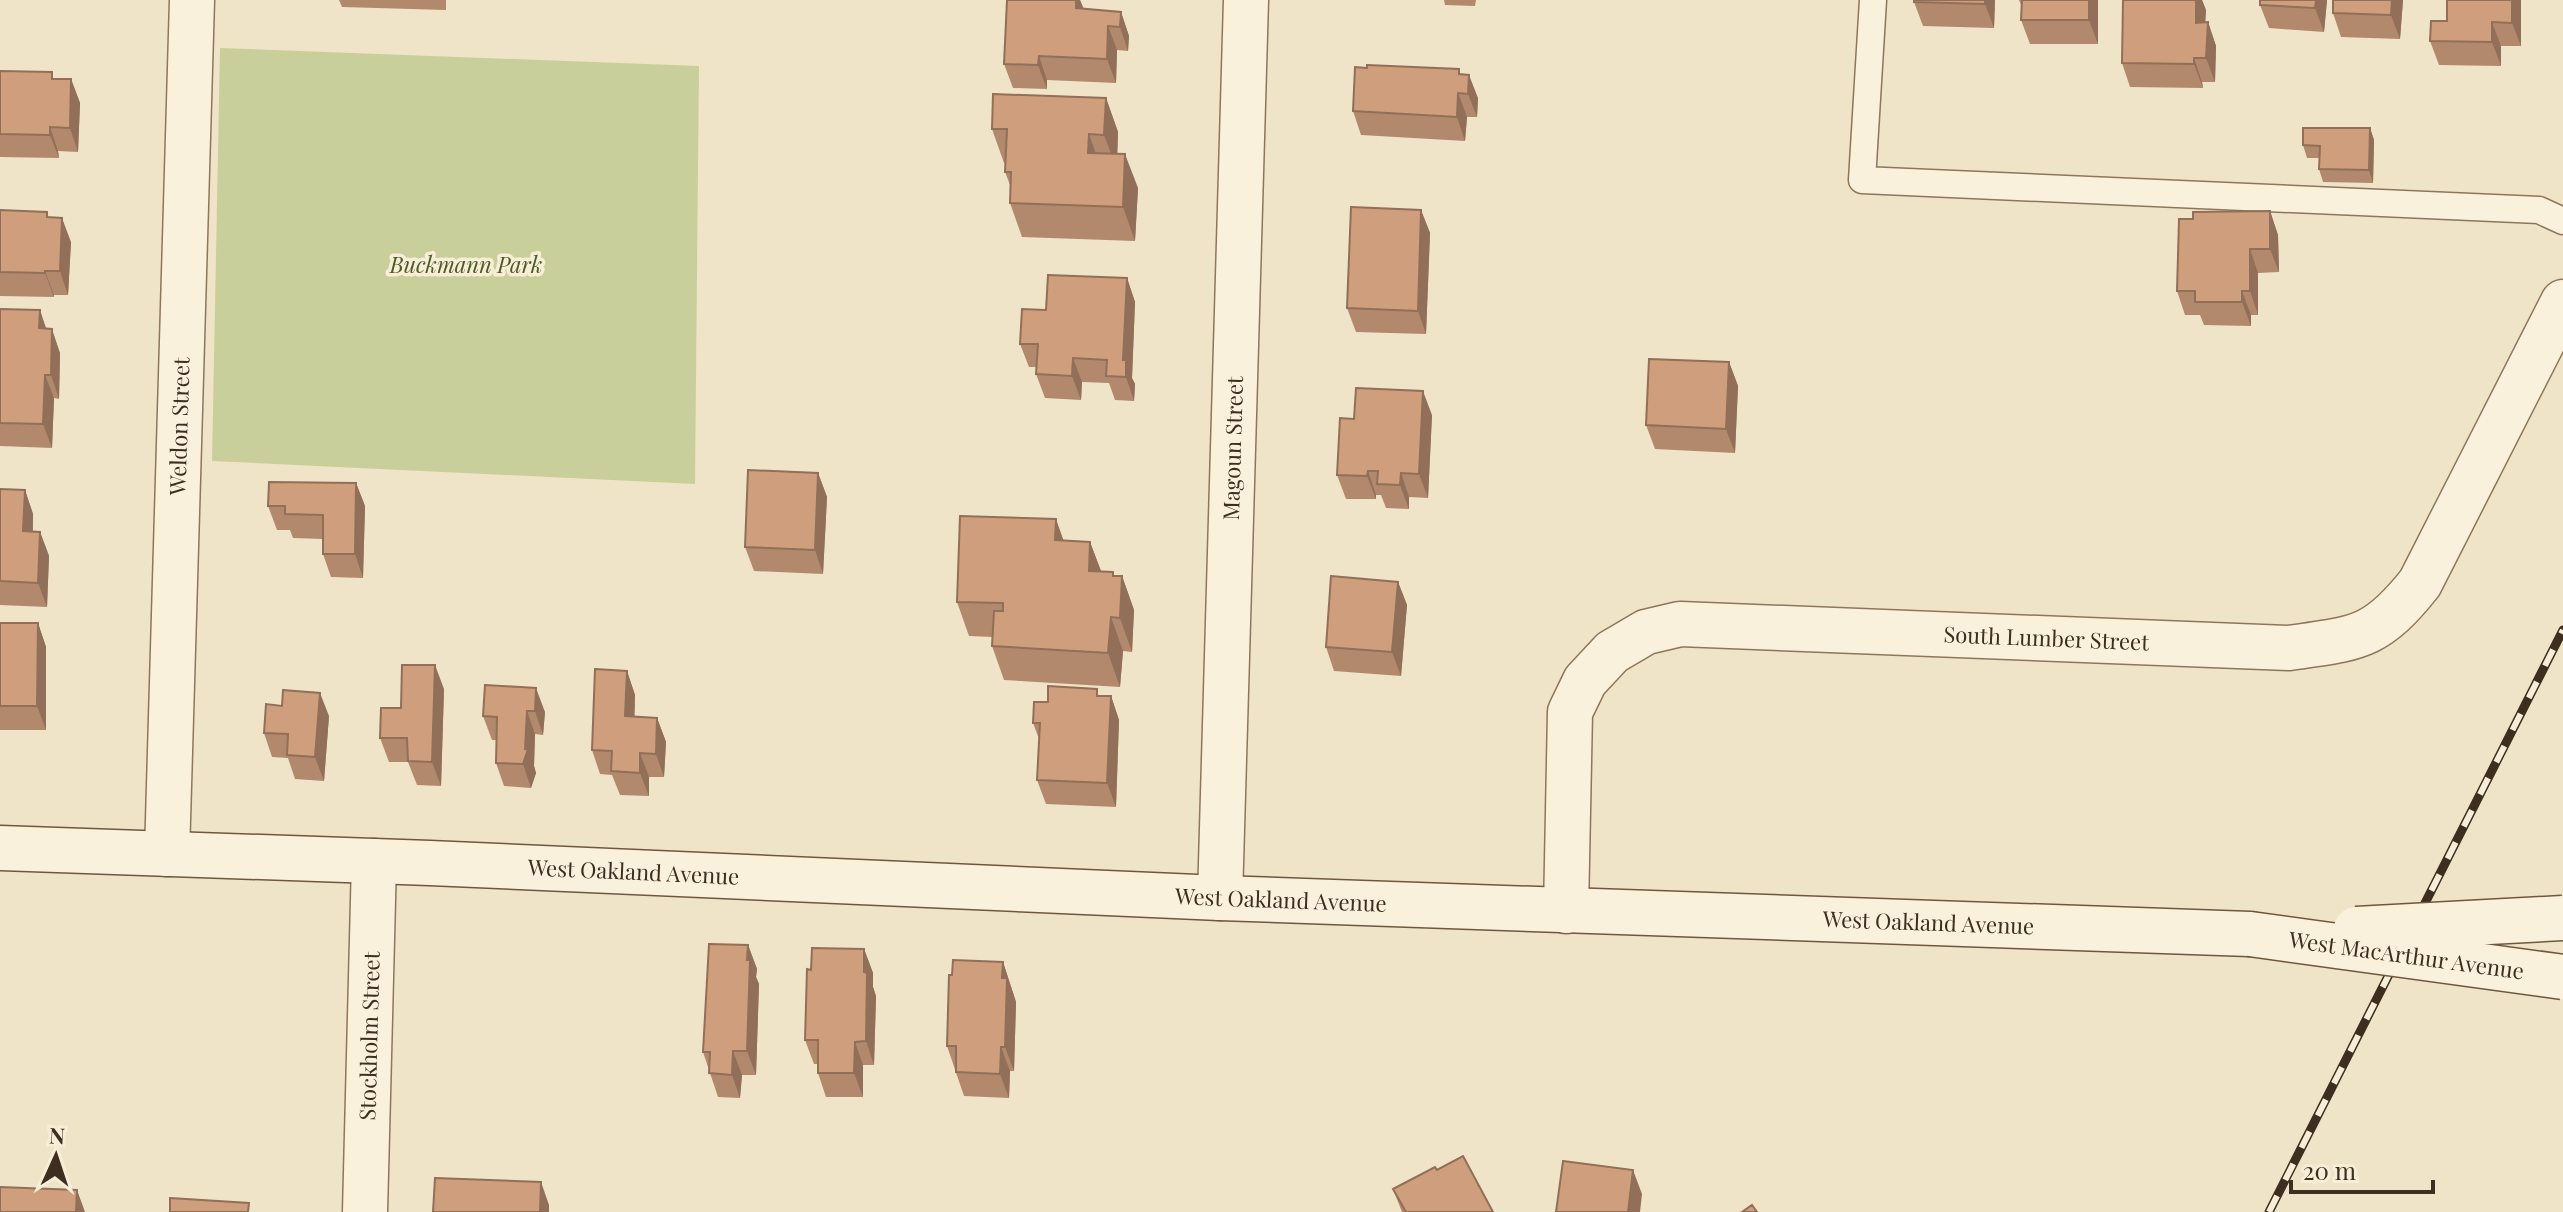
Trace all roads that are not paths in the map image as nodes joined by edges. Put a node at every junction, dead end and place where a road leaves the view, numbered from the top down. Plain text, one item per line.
1 (192, 0) edge
2 (1246, 0) edge
3 (1873, 0) edge
4 (2563, 221) edge
5 (2563, 302) edge
6 (0, 848) edge
7 (167, 854) junction
8 (374, 861) junction
9 (1220, 898) junction
10 (1566, 911) junction
11 (2563, 918) edge
12 (2250, 934) junction
13 (2563, 977) edge
14 (365, 1212) edge

1 - 7 street, Weldon Street
2 - 9 street, Magoun Street
3 - 4 lane
5 - 10 street, South Lumber Street
6 - 7 street, West Oakland Avenue
7 - 8 street, West Oakland Avenue
8 - 9 street, West Oakland Avenue
8 - 14 street, Stockholm Street
9 - 10 street, West Oakland Avenue
10 - 12 street, West Oakland Avenue
11 - 12 street, West Oakland Avenue, bridge
12 - 13 street, West MacArthur Avenue, bridge

